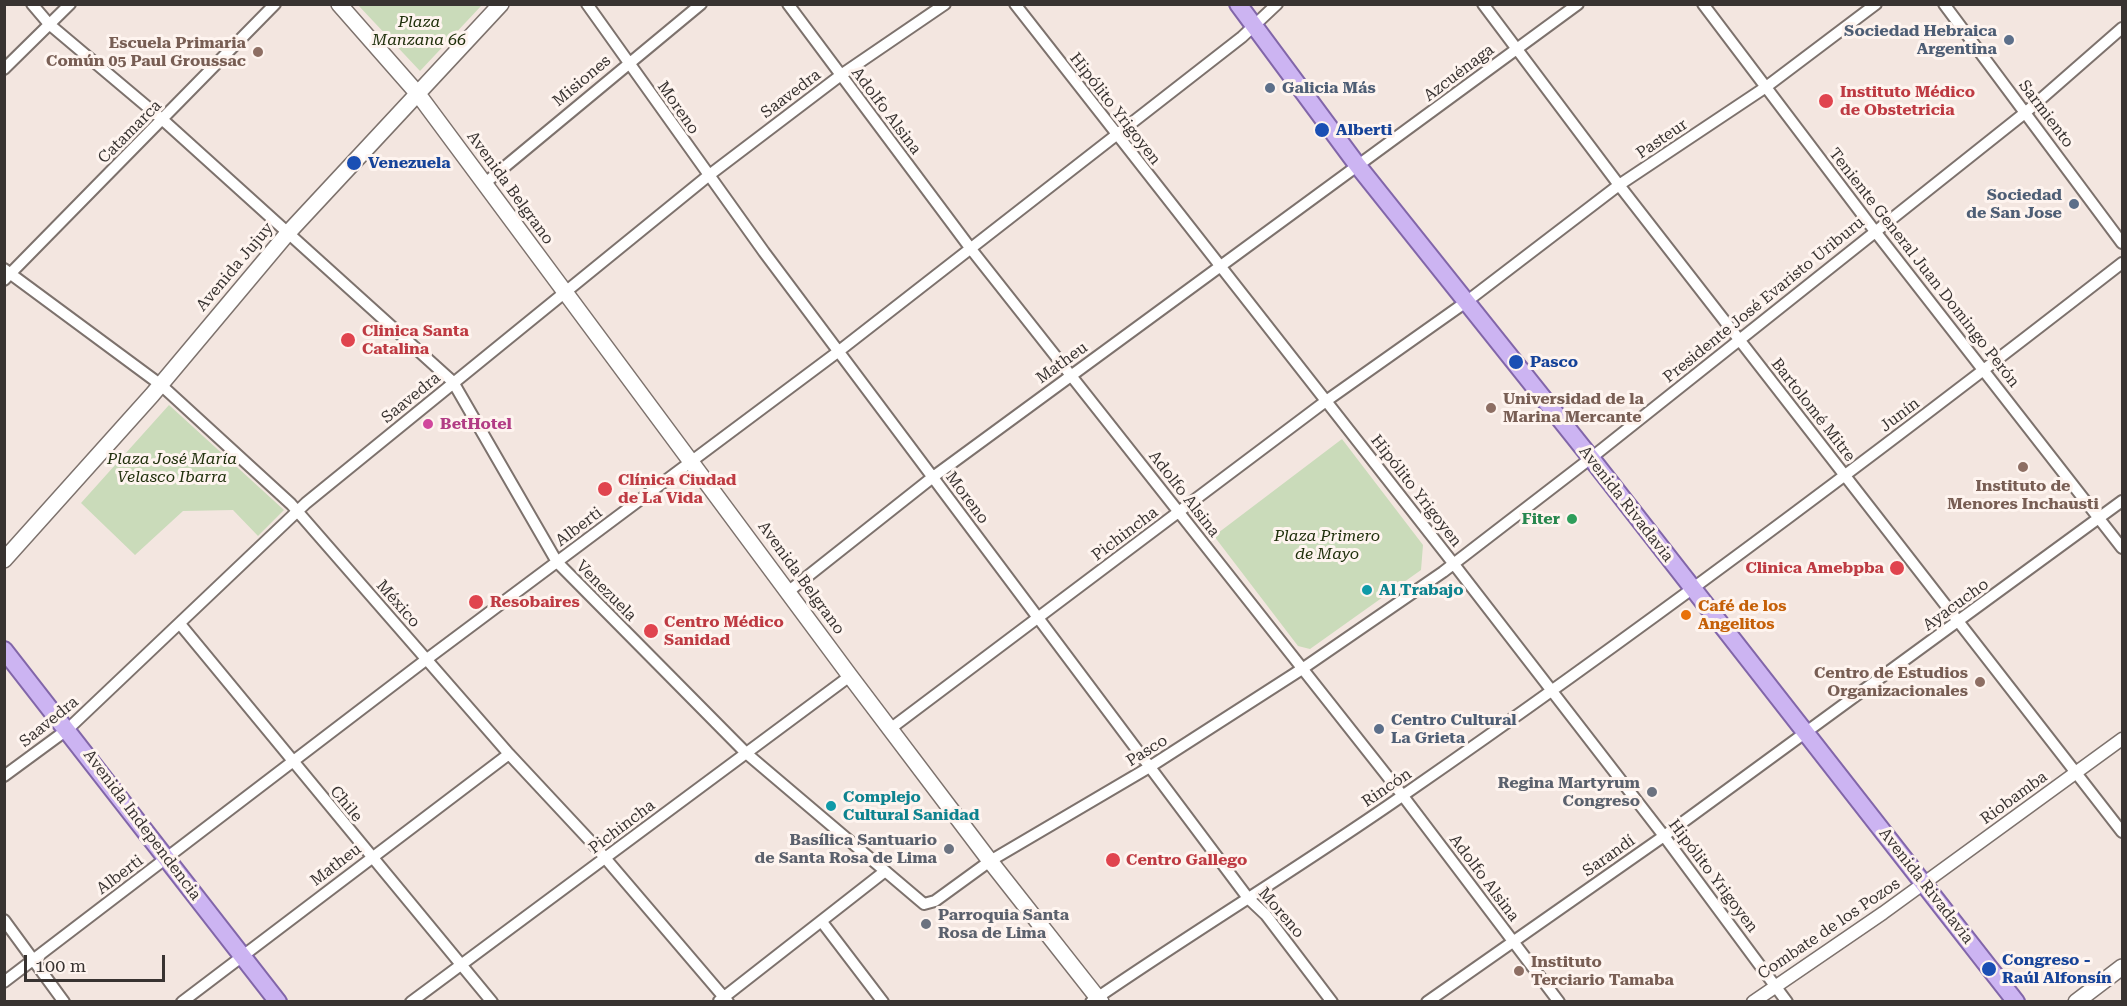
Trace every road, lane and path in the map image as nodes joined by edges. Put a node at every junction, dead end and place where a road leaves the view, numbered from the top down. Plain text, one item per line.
1 (32, 4) edge
2 (70, 4) edge
3 (275, 4) edge
4 (339, 4) edge
5 (501, 4) edge
6 (587, 4) edge
7 (701, 4) edge
8 (788, 4) edge
9 (945, 4) edge
10 (1015, 4) edge
11 (1238, 4) edge
12 (1277, 4) edge
13 (1483, 4) edge
14 (1578, 4) edge
15 (1703, 4) edge
16 (1876, 4) edge
17 (1944, 4) edge
18 (49, 24) junction
19 (1254, 26) junction
20 (2122, 28) edge
21 (1515, 49) junction
22 (628, 62) junction
23 (4, 69) edge
24 (841, 75) junction
25 (1766, 87) junction
26 (418, 94) junction
27 (2026, 112) junction
28 (163, 120) junction
29 (1116, 136) junction
30 (1358, 166) junction
31 (708, 176) junction
32 (484, 184) junction
33 (1619, 185) junction
34 (1874, 230) junction
35 (287, 234) junction
36 (2122, 243) edge
37 (972, 249) junction
38 (2122, 263) edge
39 (1220, 266) junction
40 (7, 274) edge
41 (564, 292) junction
42 (1467, 302) junction
43 (1739, 340) junction
44 (839, 351) junction
45 (1984, 370) junction
46 (1071, 375) junction
47 (453, 382) junction
48 (160, 385) junction
49 (1326, 401) junction
50 (1591, 458) junction
51 (692, 460) junction
52 (1845, 475) junction
53 (933, 477) junction
54 (2122, 501) edge
55 (297, 512) junction
56 (1179, 512) junction
57 (2099, 520) junction
58 (2122, 548) edge
59 (4, 560) edge
60 (557, 562) junction
61 (1453, 563) junction
62 (1693, 588) junction
63 (789, 591) junction
64 (1038, 618) junction
65 (1961, 621) junction
66 (180, 624) junction
67 (4, 650) edge
68 (427, 659) junction
69 (1302, 669) junction
70 (850, 676) junction
71 (1551, 690) junction
72 (68, 729) junction
73 (890, 729) junction
74 (1806, 732) junction
75 (2122, 739) edge
76 (746, 753) junction
77 (508, 754) junction
78 (293, 763) junction
79 (1148, 768) junction
80 (2078, 772) junction
81 (4, 776) edge
82 (1403, 796) junction
83 (2122, 832) edge
84 (1664, 836) junction
85 (167, 858) junction
86 (370, 858) junction
87 (605, 858) junction
88 (990, 861) junction
89 (884, 872) junction
90 (1924, 884) junction
91 (1248, 898) junction
92 (4, 920) edge
93 (822, 922) junction
94 (1513, 941) junction
95 (243, 955) junction
96 (34, 960) junction
97 (460, 963) junction
98 (2122, 967) edge
99 (4, 981) edge
100 (1776, 986) junction
101 (724, 1000) edge
102 (1097, 1000) edge
103 (64, 1002) edge
104 (182, 1002) edge
105 (278, 1002) edge
106 (411, 1002) edge
107 (492, 1002) edge
108 (883, 1002) edge
109 (1332, 1002) edge
110 (1427, 1002) edge
111 (1559, 1002) edge
112 (1753, 1002) edge
113 (1787, 1002) edge
114 (2016, 1002) edge
115 (2076, 1002) edge

1 - 18 street, Venezuela
2 - 18 street
3 - 28 street, Catamarca
4 - 26 main road, Avenida Belgrano
5 - 26 main road, Avenida Jujuy
6 - 22 street, Moreno
7 - 22 street, Misiones
8 - 24 street, Adolfo Alsina
9 - 24 street, Saavedra
10 - 29 street, Hipólito Yrigoyen
11 - 19 main road, Avenida Rivadavia
12 - 19 street, Alberti
13 - 21 street, Bartolomé Mitre
14 - 21 street, Azcuénaga
15 - 25 street, Teniente General Juan Domingo Perón
16 - 25 street, Pasteur
17 - 27 street, Sarmiento
18 - 23 street
18 - 28 street, Venezuela
19 - 29 street, Alberti
19 - 30 main road, Avenida Rivadavia
20 - 27 street, Presidente José Evaristo Uriburu
21 - 30 street, Azcuénaga
21 - 33 street, Bartolomé Mitre
22 - 31 street, Moreno
22 - 32 street, Misiones
24 - 31 street, Saavedra
24 - 37 street, Adolfo Alsina
25 - 33 street, Pasteur
25 - 34 street, Teniente General Juan Domingo Perón
26 - 32 main road, Avenida Belgrano
26 - 35 main road, Avenida Jujuy
27 - 34 street, Presidente José Evaristo Uriburu
27 - 36 street, Sarmiento
28 - 35 street, Venezuela
28 - 40 street, Catamarca
29 - 37 street, Alberti
29 - 39 street, Hipólito Yrigoyen
30 - 39 street, Matheu
30 - 42 main road, Avenida Rivadavia
31 - 41 street, Saavedra
31 - 44 street, Moreno
32 - 41 main road, Avenida Belgrano
33 - 42 street, Pasteur
33 - 43 street, Bartolomé Mitre
34 - 43 street, Presidente José Evaristo Uriburu
34 - 45 street, Teniente General Juan Domingo Perón
35 - 47 street, Venezuela
35 - 48 main road, Avenida Jujuy
37 - 44 street, Alberti
37 - 46 street, Adolfo Alsina
38 - 45 street, Junín
39 - 46 street, Matheu
39 - 49 street, Hipólito Yrigoyen
40 - 48 street, México
41 - 47 street, Saavedra
41 - 51 main road, Avenida Belgrano
42 - 49 street, Pichincha
42 - 50 main road, Avenida Rivadavia
43 - 50 street, Presidente José Evaristo Uriburu
43 - 52 street, Bartolomé Mitre
44 - 51 street, Alberti
44 - 53 street, Moreno
45 - 52 street, Junín
45 - 57 street, Teniente General Juan Domingo Perón
46 - 53 street, Matheu
46 - 56 street, Adolfo Alsina
47 - 55 street, Saavedra
47 - 60 street, Venezuela
48 - 55 street, México
48 - 59 main road, Avenida Jujuy
49 - 56 street, Pichincha
49 - 61 street, Hipólito Yrigoyen
50 - 61 street, Pasco
50 - 62 main road, Avenida Rivadavia
51 - 60 street, Alberti
51 - 63 main road, Avenida Belgrano
52 - 62 street, Junín
52 - 65 street, Bartolomé Mitre
53 - 63 street, Matheu
53 - 64 street, Moreno
54 - 57 street, Ayacucho
55 - 66 street, Saavedra
55 - 68 street, México
56 - 64 street, Pichincha
56 - 69 street, Adolfo Alsina
57 - 58 street, Teniente General Juan Domingo Perón
57 - 65 street, Ayacucho
60 - 68 street, Alberti
60 - 76 street, Venezuela
61 - 69 street, Pasco
61 - 71 street, Hipólito Yrigoyen
62 - 71 street, Rincón
62 - 74 main road, Avenida Rivadavia
63 - 70 main road, Avenida Belgrano
64 - 73 street, Pichincha
64 - 79 street, Moreno
65 - 74 street, Ayacucho
65 - 80 street, Bartolomé Mitre
66 - 72 street, Saavedra
66 - 78 street, Chile
67 - 72 main road, Avenida Independencia
68 - 77 street, México
68 - 78 street, Alberti
69 - 79 street, Pasco
69 - 82 street, Adolfo Alsina
70 - 73 main road, Avenida Belgrano
70 - 76 street, Pichincha
71 - 82 street, Rincón
71 - 84 street, Hipólito Yrigoyen
72 - 81 street, Saavedra
72 - 85 main road, Avenida Independencia
73 - 88 main road, Avenida Belgrano
74 - 84 street, Sarandí
74 - 90 main road, Avenida Rivadavia
75 - 80 street, Riobamba
76 - 87 street, Pichincha
76 - 89 street, Venezuela
77 - 86 street, Matheu
77 - 87 street, México
78 - 85 street, Alberti
78 - 86 street, Chile
79 - 88 street, Pasco
79 - 91 street, Moreno
80 - 83 street, Bartolomé Mitre
80 - 90 street, Riobamba
82 - 91 street, Rincón
82 - 94 street, Adolfo Alsina
84 - 94 street, Sarandí
84 - 100 street, Hipólito Yrigoyen
85 - 95 main road, Avenida Independencia
85 - 96 street, Alberti
86 - 95 street, Matheu
86 - 97 street, Chile
87 - 97 street, Pichincha
87 - 101 street, México
88 - 89 street, Pasco
88 - 102 main road, Avenida Belgrano
89 - 93 street
90 - 100 street, Combate de los Pozos
90 - 114 main road, Avenida Rivadavia
91 - 102 street, Rincón
91 - 109 street, Moreno
92 - 96 street
93 - 101 street
93 - 108 street
94 - 110 street, Sarandí
94 - 111 street, Adolfo Alsina
95 - 104 street, Matheu
95 - 105 main road, Avenida Independencia
96 - 99 street, Alberti
96 - 103 street
97 - 106 street, Pichincha
97 - 107 street, Chile
98 - 115 main road
100 - 112 street, Combate de los Pozos
100 - 113 street, Hipólito Yrigoyen

